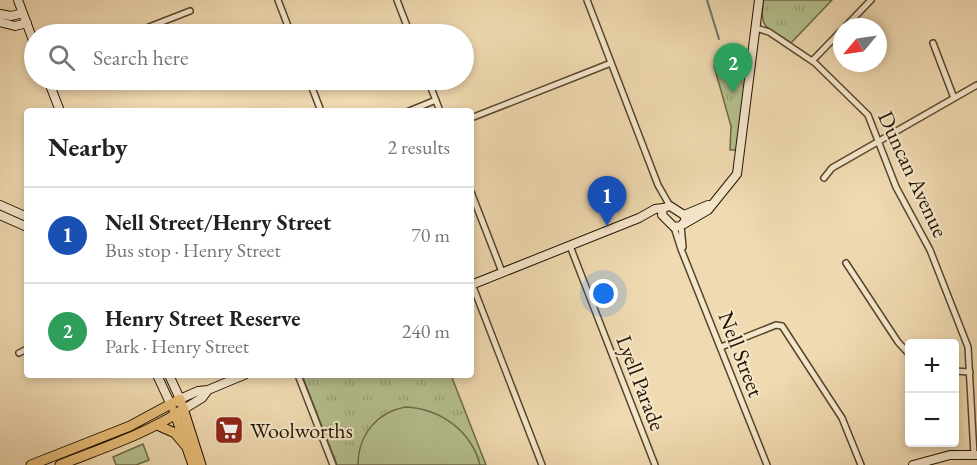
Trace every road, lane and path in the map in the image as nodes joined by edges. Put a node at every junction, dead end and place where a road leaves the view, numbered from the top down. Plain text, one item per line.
1 (18, 0) edge
2 (278, 0) edge
3 (397, 0) edge
4 (587, 0) edge
5 (759, 0) edge
6 (871, 0) edge
7 (190, 11) dead end
8 (23, 13) junction
9 (0, 14) edge
10 (853, 18) edge
11 (0, 22) edge
12 (27, 23) joint
13 (157, 24) edge
14 (287, 24) edge
15 (406, 24) edge
16 (756, 28) junction
17 (833, 39) edge
18 (933, 43) dead end
19 (812, 61) junction
20 (611, 63) junction
21 (977, 85) edge
22 (52, 90) edge
23 (313, 90) edge
24 (432, 90) edge
25 (954, 98) junction
26 (436, 100) junction
27 (59, 108) edge
28 (320, 108) edge
29 (416, 108) edge
30 (439, 108) edge
31 (474, 117) edge
32 (879, 141) junction
33 (824, 178) dead end
34 (474, 201) edge
35 (0, 205) edge
36 (664, 209) junction
37 (0, 215) edge
38 (24, 216) edge
39 (681, 223) junction
40 (24, 226) edge
41 (570, 246) junction
42 (846, 263) dead end
43 (502, 272) junction
44 (474, 283) edge
45 (474, 289) edge
46 (721, 347) junction
47 (24, 350) edge
48 (905, 350) edge
49 (19, 353) dead end
50 (959, 371) edge
51 (970, 372) junction
52 (158, 378) edge
53 (170, 378) edge
54 (237, 378) edge
55 (299, 378) edge
56 (171, 405) junction
57 (180, 407) junction
58 (157, 425) junction
59 (189, 452) junction
60 (975, 455) edge
61 (914, 464) edge
62 (31, 465) edge
63 (60, 465) edge
64 (193, 465) edge
65 (201, 465) edge
66 (333, 465) edge
67 (542, 465) edge
68 (655, 465) edge
69 (767, 465) edge
70 (861, 465) edge

1 - 8 street
2 - 14 street
3 - 15 street
4 - 20 street
5 - 16 street
6 - 10 street
7 - 13 street
8 - 9 street
8 - 12 street
11 - 12 street
16 - 19 street, Duncan Avenue
16 - 39 street
17 - 19 street
18 - 25 street
19 - 32 street, Duncan Avenue
20 - 31 street
20 - 36 street
21 - 25 street
22 - 27 street
23 - 28 street
24 - 26 street
25 - 32 street
26 - 29 street
26 - 30 street
32 - 33 street
32 - 51 street, Duncan Avenue
34 - 43 street
35 - 38 street
36 - 39 street
36 - 39 street
36 - 41 street
37 - 40 street
39 - 46 street, Nell Street
41 - 43 street
41 - 68 street, Lyell Parade
42 - 48 street
43 - 44 street
45 - 67 street
46 - 69 street, Nell Street
46 - 70 street
47 - 49 street
50 - 51 street
51 - 60 street, Duncan Avenue
52 - 56 street
53 - 57 street
54 - 57 street
55 - 66 street
56 - 57 main road
56 - 62 main road
57 - 58 main road
57 - 59 main road
57 - 65 main road
58 - 59 main road
58 - 63 main road
59 - 64 main road
60 - 61 street

